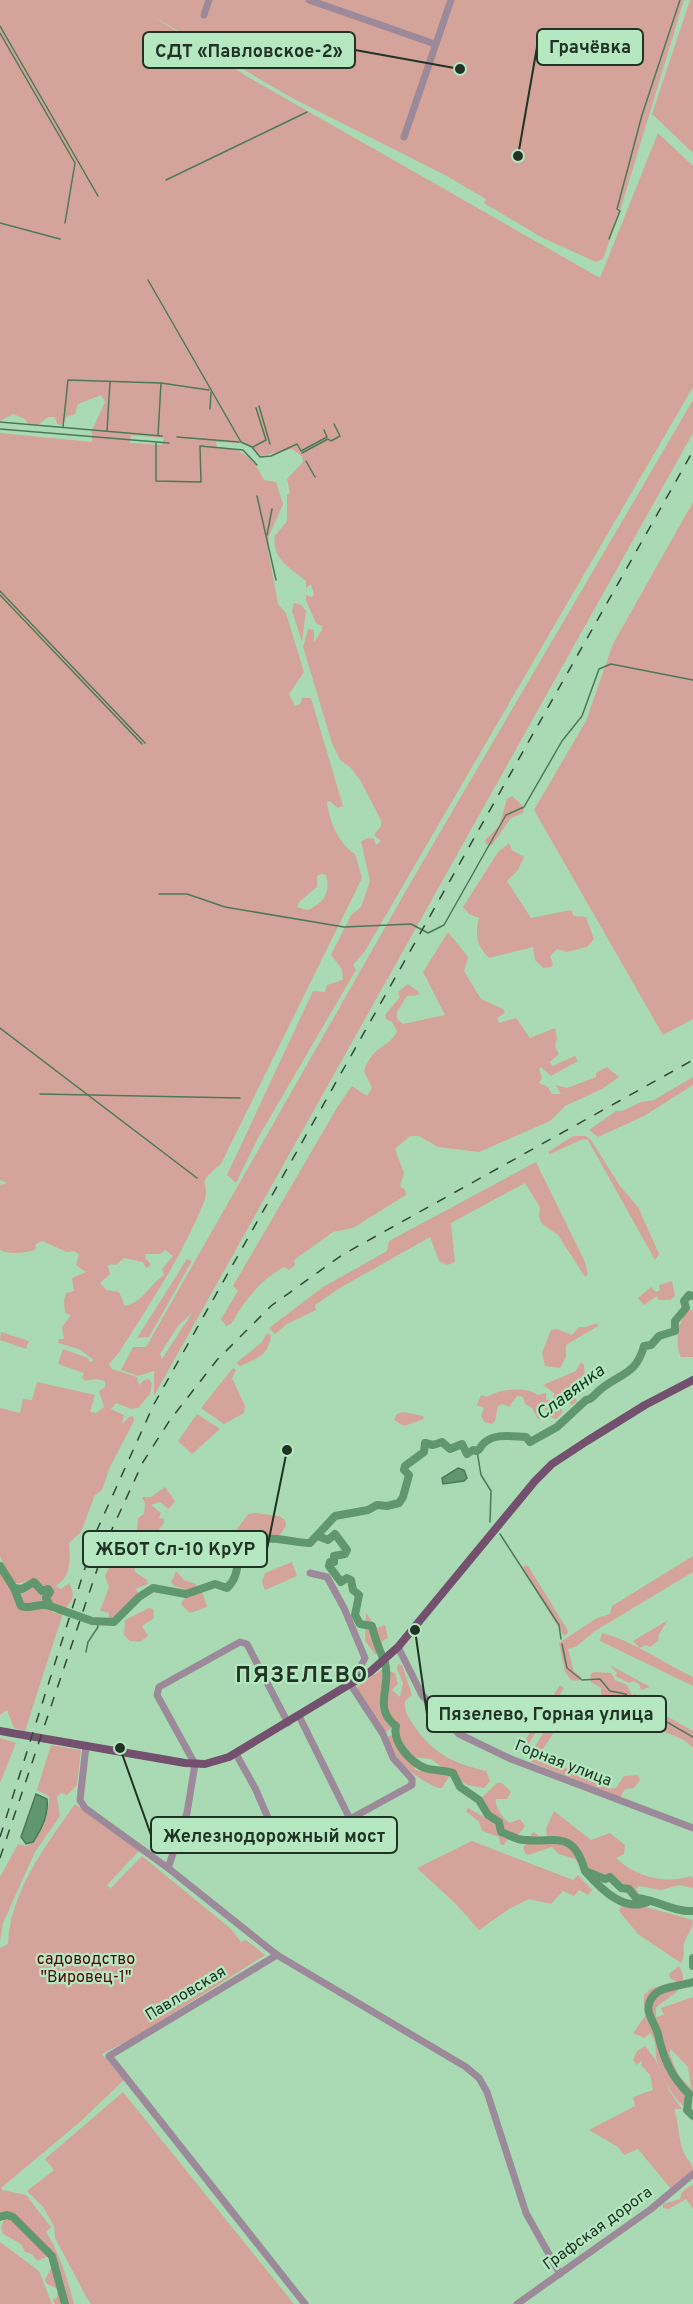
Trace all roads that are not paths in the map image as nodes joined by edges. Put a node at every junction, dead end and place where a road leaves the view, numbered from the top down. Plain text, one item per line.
1 (209, 0) edge
2 (309, 0) edge
3 (450, 0) edge
4 (204, 15) dead end
5 (435, 44) junction
6 (404, 137) dead end
7 (693, 1380) edge
8 (310, 1573) dead end
9 (398, 1647) junction
10 (351, 1685) junction
11 (299, 1716) junction
12 (288, 1723) junction
13 (0, 1731) edge
14 (86, 1746) junction
15 (236, 1754) junction
16 (195, 1764) junction
17 (269, 1820) dead end
18 (693, 1828) edge
19 (168, 1868) junction
20 (277, 1955) junction
21 (693, 2174) edge
22 (560, 2274) junction
23 (304, 2304) edge
24 (517, 2304) edge

1 - 4 street
2 - 5 street
3 - 5 street
5 - 6 street
7 - 9 main road
8 - 10 street
9 - 10 main road
9 - 18 street, Горная улица
10 - 11 main road
10 - 11 street
11 - 12 main road
12 - 15 main road
12 - 16 street
13 - 14 main road
14 - 16 main road
14 - 19 street
15 - 16 main road
15 - 17 street
16 - 19 street
19 - 20 street
20 - 22 street
20 - 23 street, Павловская
21 - 22 street, Графская дорога
22 - 24 street, Графская дорога

